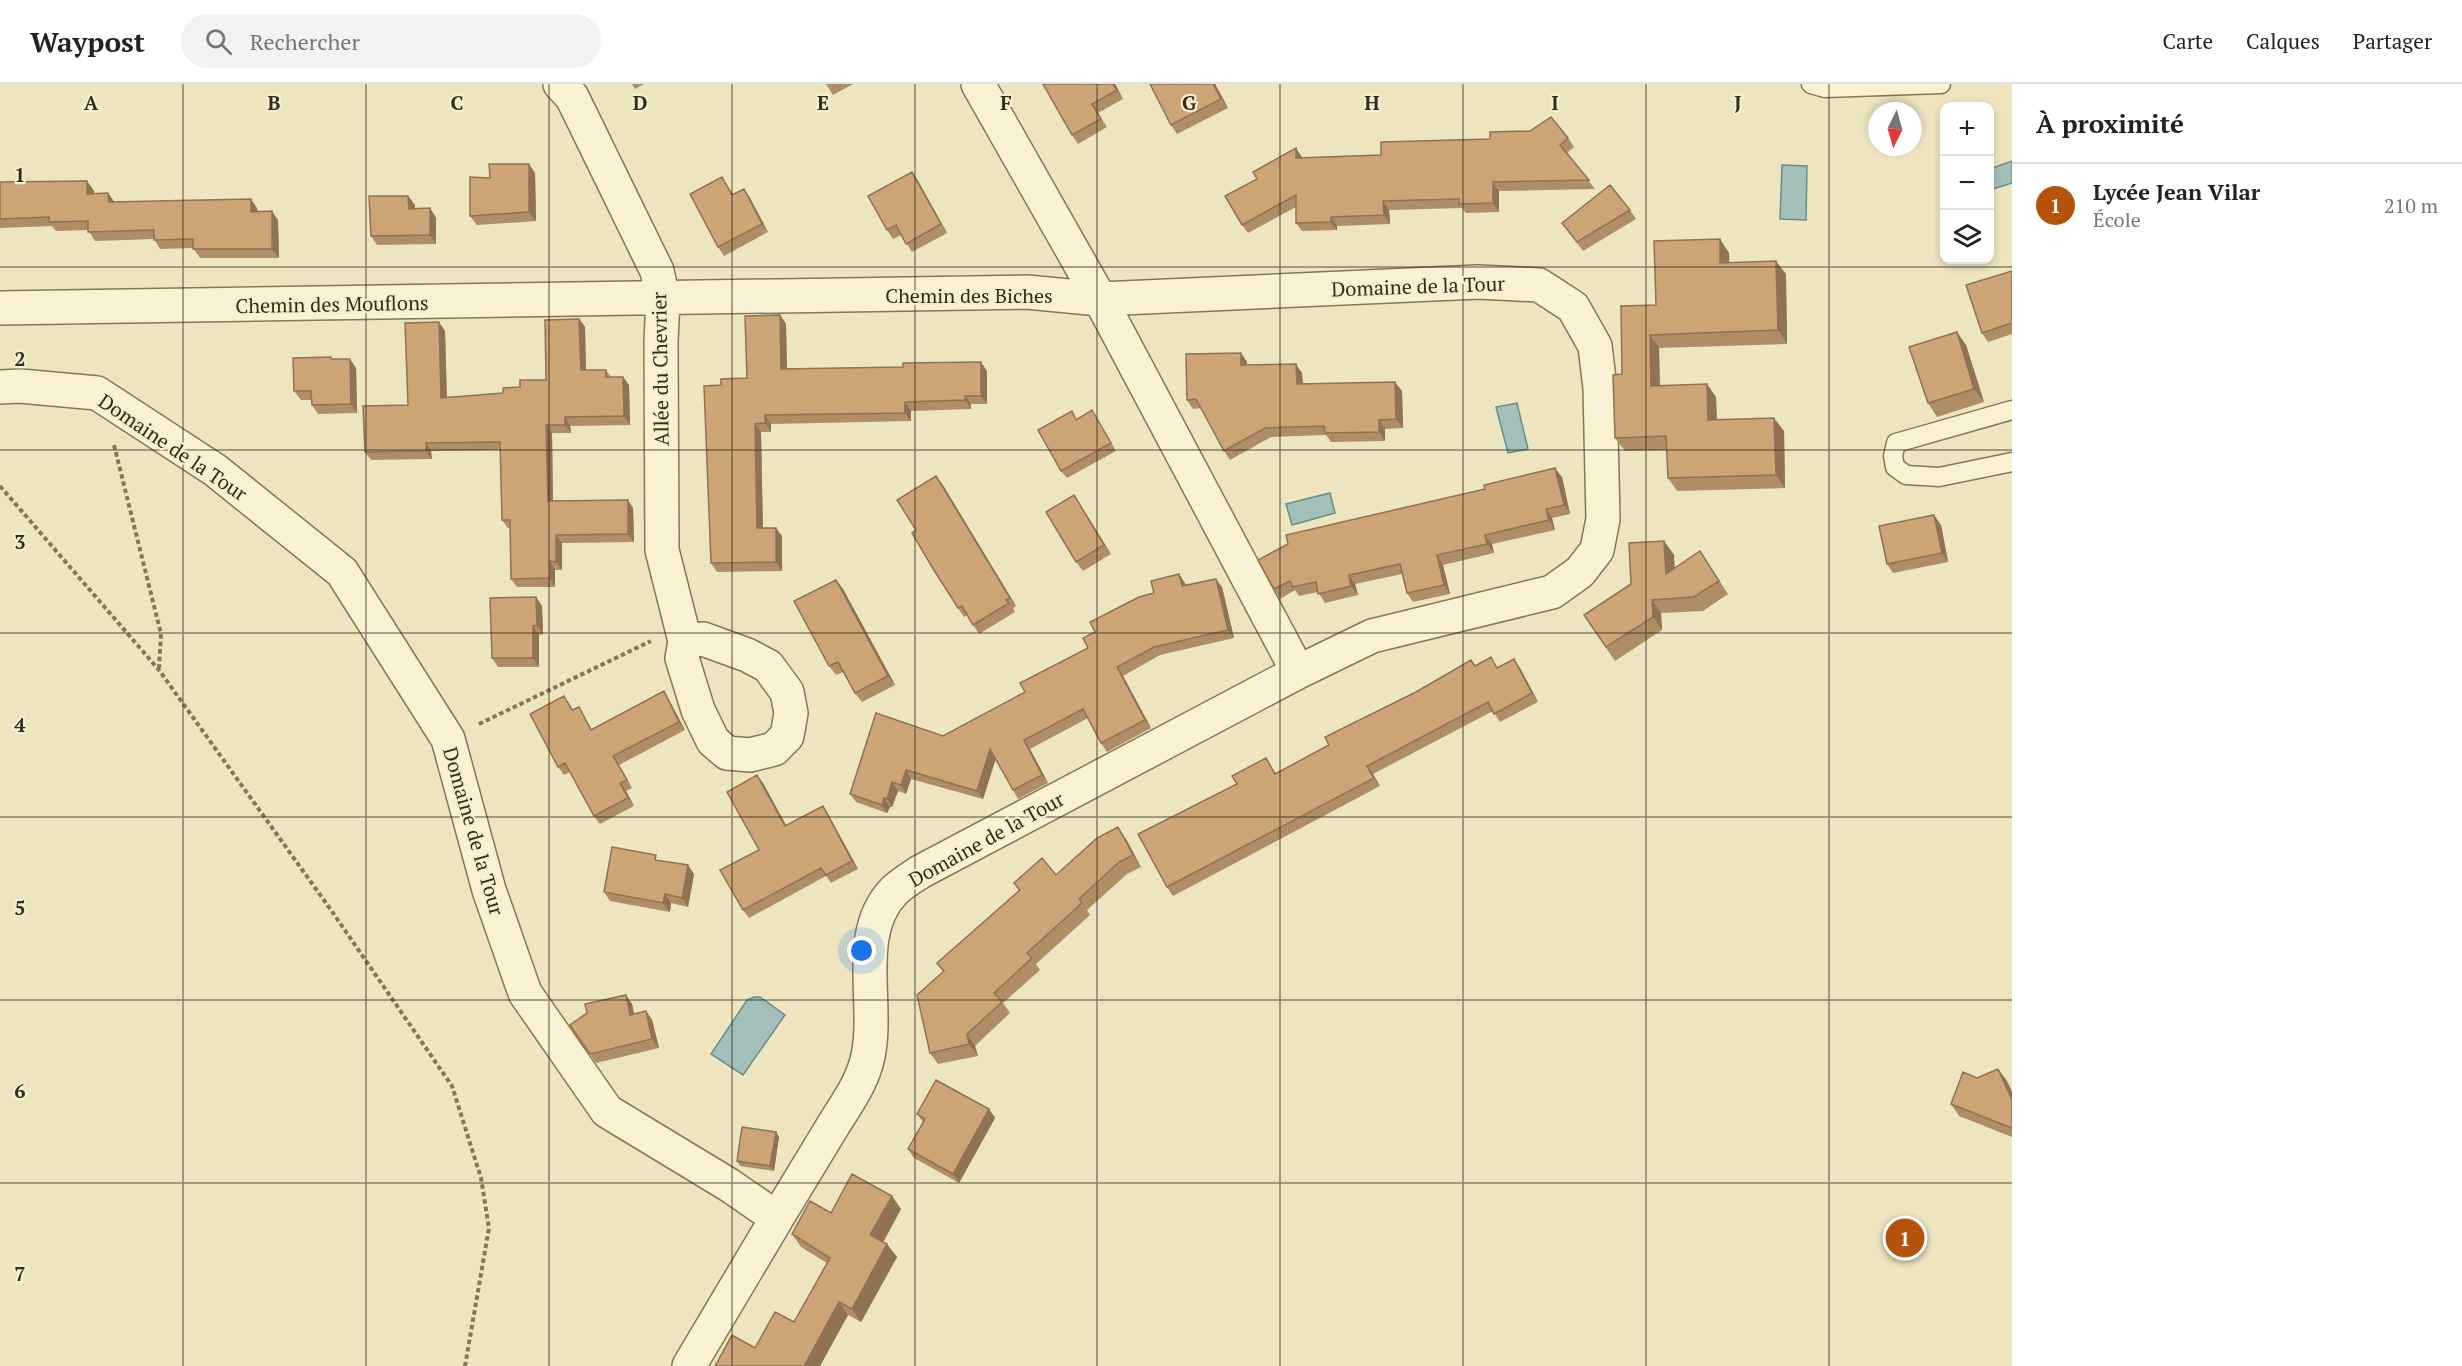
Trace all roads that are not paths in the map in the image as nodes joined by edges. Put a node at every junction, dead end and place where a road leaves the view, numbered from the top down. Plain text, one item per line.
1 (560, 84) edge
2 (978, 84) edge
3 (1810, 84) edge
4 (1941, 84) edge
5 (663, 299) junction
6 (1100, 299) junction
7 (0, 308) edge
8 (0, 387) edge
9 (2012, 410) edge
10 (2012, 462) edge
11 (683, 634) road end
12 (1298, 672) junction
13 (777, 1218) junction
14 (689, 1366) edge

1 - 5 street, Allée du Chevrier
2 - 6 street
3 - 4 lane
5 - 6 street, Chemin des Biches
5 - 7 street, Chemin des Mouflons
5 - 11 street, Allée du Chevrier
6 - 12 street
6 - 12 street, Domaine de la Tour
8 - 13 street, Domaine de la Tour
9 - 10 lane
12 - 13 street, Domaine de la Tour
13 - 14 street, Domaine de la Tour

